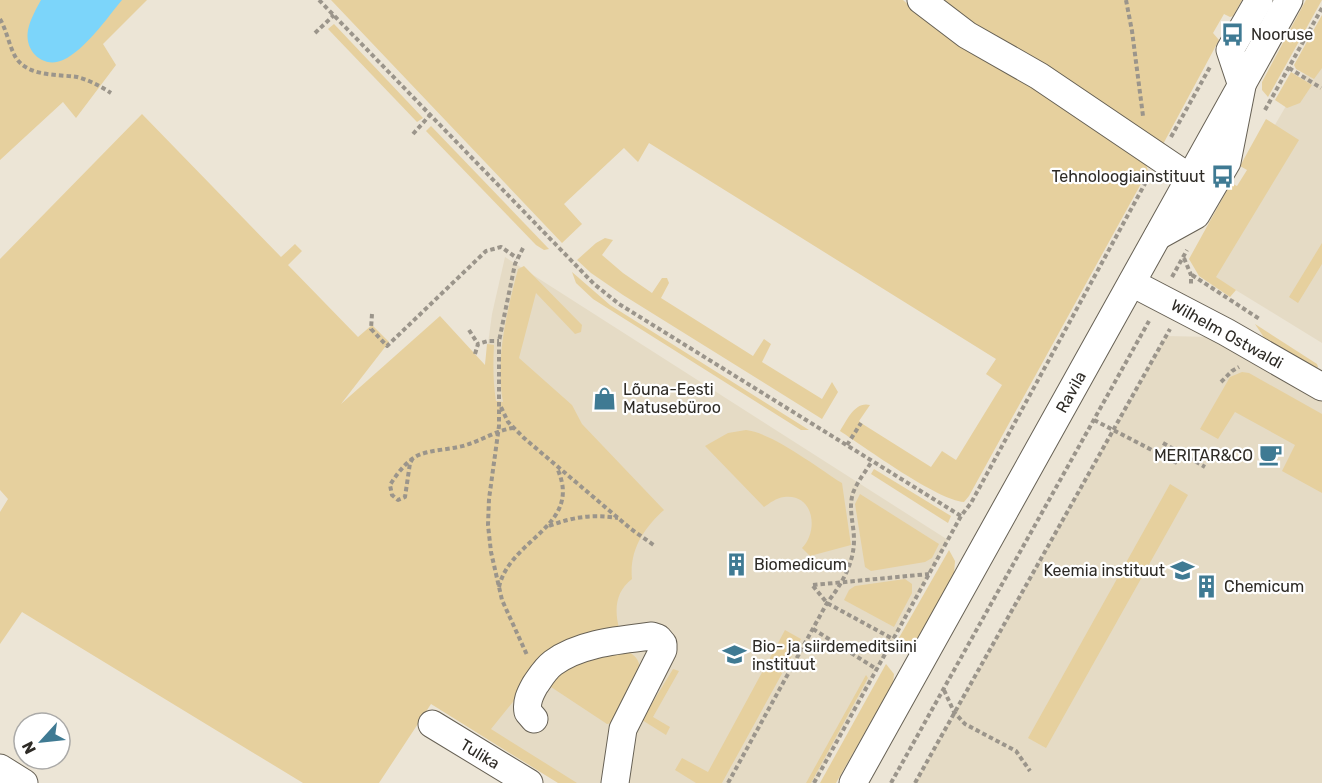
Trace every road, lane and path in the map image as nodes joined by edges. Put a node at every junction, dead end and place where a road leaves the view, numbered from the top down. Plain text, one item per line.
1 (921, 0) edge
2 (1126, 0) edge
3 (1259, 0) edge
4 (1289, 0) edge
5 (320, 1) edge
6 (334, 15) junction
7 (0, 19) edge
8 (315, 33) dead end
9 (1211, 65) dead end
10 (1289, 68) dead end
11 (1242, 86) junction
12 (1321, 88) edge
13 (111, 93) dead end
14 (430, 116) junction
15 (413, 134) dead end
16 (1153, 154) junction
17 (1190, 178) junction
18 (1158, 236) junction
19 (523, 248) dead end
20 (517, 258) junction
21 (1191, 275) junction
22 (1132, 283) junction
23 (1171, 303) junction
24 (372, 314) dead end
25 (1261, 320) dead end
26 (469, 330) dead end
27 (500, 341) junction
28 (478, 344) junction
29 (475, 354) dead end
30 (1322, 387) edge
31 (500, 402) junction
32 (1094, 420) junction
33 (861, 423) dead end
34 (514, 428) junction
35 (1113, 430) junction
36 (498, 432) junction
37 (1163, 443) dead end
38 (847, 445) junction
39 (413, 458) junction
40 (873, 461) junction
41 (1177, 463) dead end
42 (556, 465) junction
43 (1205, 468) dead end
44 (961, 516) junction
45 (619, 518) junction
46 (548, 526) junction
47 (655, 546) dead end
48 (929, 574) junction
49 (842, 582) junction
50 (499, 590) junction
51 (827, 603) junction
52 (813, 629) junction
53 (893, 639) junction
54 (878, 670) junction
55 (544, 673) junction
56 (944, 690) junction
57 (954, 712) junction
58 (534, 719) dead end
59 (432, 724) dead end
60 (0, 768) edge
61 (1030, 771) dead end
62 (24, 783) edge
63 (529, 783) edge
64 (615, 783) edge
65 (728, 783) edge
66 (814, 783) edge
67 (853, 783) edge
68 (891, 783) edge
69 (915, 783) edge

1 - 16 street
2 - 16 path
3 - 11 street
4 - 11 street, Ravila
5 - 6 path
6 - 8 path
6 - 14 path
7 - 13 path
9 - 16 path
10 - 12 path
11 - 17 street, Ravila
11 - 18 street
14 - 15 path
14 - 38 path
16 - 17 street
16 - 44 path
17 - 18 street, Ravila
18 - 22 street, Ravila
19 - 20 path
20 - 24 path
20 - 27 path
21 - 23 path
21 - 23 path
21 - 25 path
22 - 23 street, Wilhelm Ostwaldi
22 - 67 street, Ravila
23 - 30 street, Wilhelm Ostwaldi
23 - 32 path
23 - 35 path
26 - 28 path
27 - 28 path
27 - 31 path
28 - 29 path
31 - 34 path
31 - 36 path
32 - 35 path
32 - 56 path
33 - 38 path
34 - 36 path
34 - 42 path
35 - 41 path
35 - 57 path
36 - 39 path
36 - 50 path
37 - 43 path
38 - 40 path
39 - 39 path
40 - 44 path
40 - 49 path
42 - 45 path
42 - 46 path
44 - 48 path
45 - 46 path
45 - 47 path
46 - 50 path
48 - 49 path
48 - 53 path
49 - 51 path
49 - 51 path
50 - 55 path
51 - 52 path
51 - 53 path
52 - 54 path
52 - 65 path
53 - 54 path
54 - 66 path
55 - 58 street
55 - 64 street
56 - 57 path
56 - 68 path
57 - 61 path
57 - 69 path
59 - 63 street, Tulika
60 - 62 street

